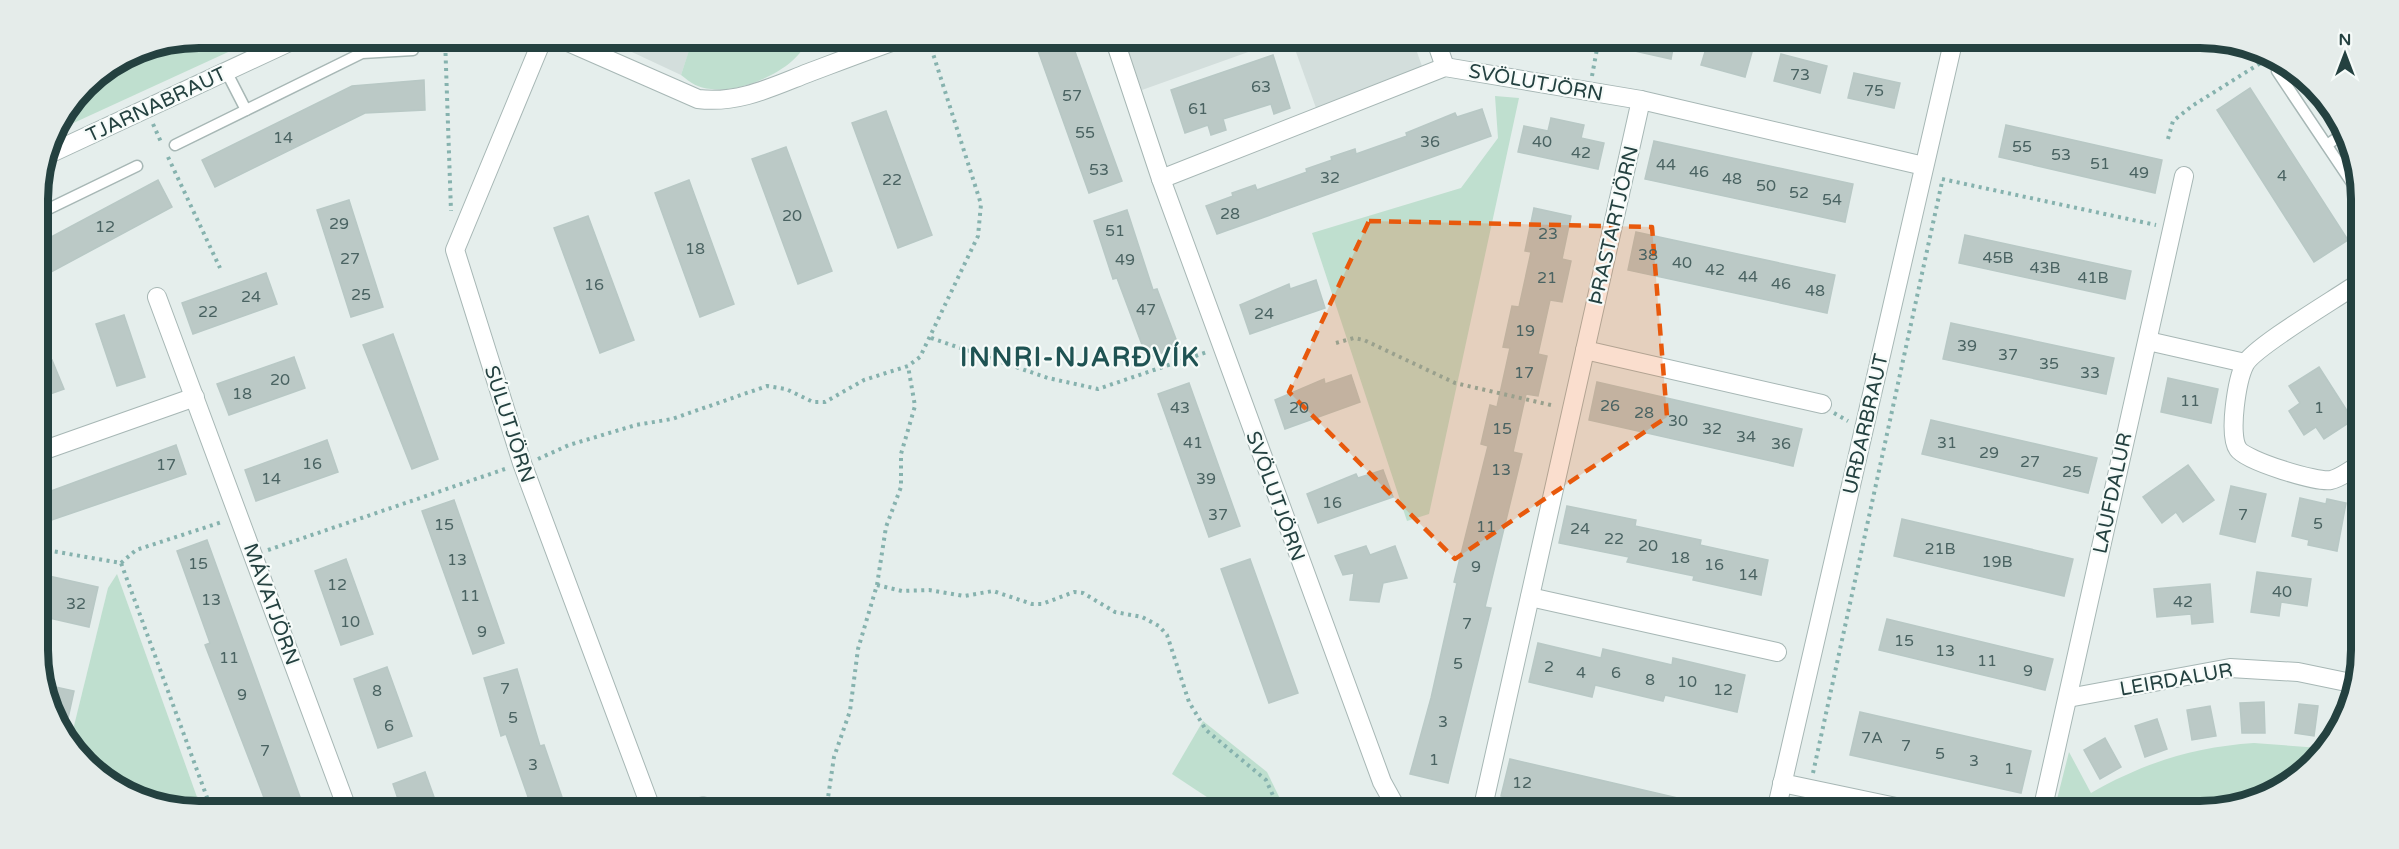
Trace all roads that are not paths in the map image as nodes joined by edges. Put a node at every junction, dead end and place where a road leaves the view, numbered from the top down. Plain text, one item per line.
1 (276, 48) edge
2 (539, 48) edge
3 (582, 48) edge
4 (876, 48) edge
5 (1117, 48) edge
6 (1439, 48) edge
7 (1952, 48) edge
8 (413, 50) dead end
9 (1446, 67) junction
10 (226, 71) junction
11 (2277, 71) dead end
12 (1641, 100) junction
13 (246, 110) junction
14 (2337, 138) edge
15 (176, 145) dead end
16 (2327, 145) junction
17 (56, 152) edge
18 (137, 166) dead end
19 (1924, 166) junction
20 (2184, 176) dead end
21 (1161, 179) junction
22 (2350, 179) edge
23 (48, 209) edge
24 (2351, 288) edge
25 (157, 297) dead end
26 (2148, 341) junction
27 (1586, 350) junction
28 (2246, 363) junction
29 (195, 397) junction
30 (1822, 404) dead end
31 (48, 449) edge
32 (2351, 470) edge
33 (1530, 597) junction
34 (1777, 652) dead end
35 (2347, 682) edge
36 (2068, 698) junction
37 (1782, 783) junction
38 (344, 801) edge
39 (649, 801) edge
40 (1392, 801) edge
41 (1484, 801) edge
42 (1778, 801) edge
43 (1867, 801) edge
44 (2044, 801) edge

1 - 10 street, TJARNABRAUT
2 - 39 street, SÚLUTJÖRN
3 - 4 street
5 - 21 street, SVÖLUTJÖRN
6 - 9 street
7 - 19 street, URÐARBRAUT
8 - 13 lane
9 - 12 street, SVÖLUTJÖRN
9 - 21 street, SVÖLUTJÖRN
10 - 13 lane
10 - 17 street, TJARNABRAUT
11 - 16 lane
12 - 19 street, SVÖLUTJÖRN
12 - 27 street, ÞRASTARTJÖRN
13 - 15 lane
14 - 16 lane
16 - 22 lane
18 - 23 lane
19 - 37 street, URÐARBRAUT
20 - 26 street, LAUFDALUR
21 - 40 street, SVÖLUTJÖRN
24 - 28 street
25 - 29 street, MÁVATJÖRN
26 - 28 street
26 - 36 street, LAUFDALUR
27 - 30 street
27 - 33 street, ÞRASTARTJÖRN
28 - 32 street
29 - 31 street
29 - 38 street, MÁVATJÖRN
33 - 34 street
33 - 41 street, ÞRASTARTJÖRN
35 - 36 street, LEIRDALUR
36 - 44 street, LAUFDALUR
37 - 42 street, URÐARBRAUT
37 - 43 street

